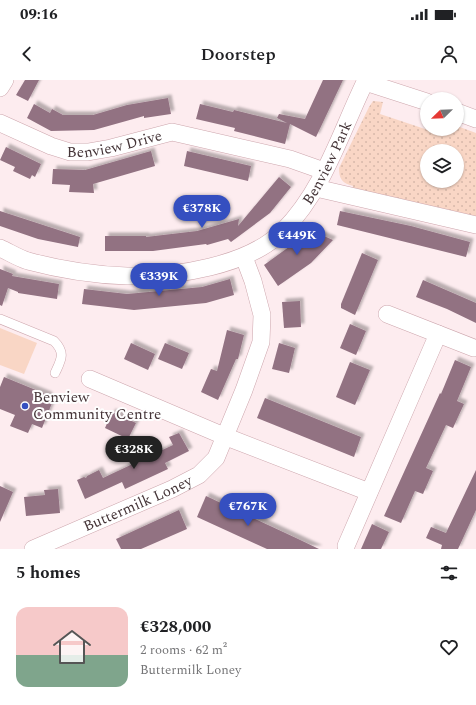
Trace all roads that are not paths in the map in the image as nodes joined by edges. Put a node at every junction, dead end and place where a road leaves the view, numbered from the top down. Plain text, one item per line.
1 (5, 80) edge
2 (365, 81) edge
3 (0, 88) edge
4 (420, 100) edge
5 (464, 115) edge
6 (476, 119) edge
7 (0, 123) edge
8 (324, 171) junction
9 (316, 188) junction
10 (476, 225) edge
11 (0, 248) edge
12 (244, 257) junction
13 (387, 314) dead end
14 (0, 319) edge
15 (438, 334) junction
16 (474, 348) dead end
17 (55, 373) dead end
18 (90, 379) dead end
19 (224, 436) junction
20 (369, 492) junction
21 (346, 546) dead end
22 (33, 549) edge

1 - 3 street
2 - 4 street
2 - 8 street, Benview Park
5 - 6 street
7 - 8 street, Benview Drive
8 - 9 street, Benview Park
9 - 10 street
9 - 12 street, Benview Park
11 - 12 street, Benview Park
12 - 19 street, Buttermilk Loney
13 - 15 street
14 - 17 lane
15 - 16 street
15 - 20 street
18 - 19 street
19 - 20 street
19 - 22 street, Buttermilk Loney
20 - 21 street

